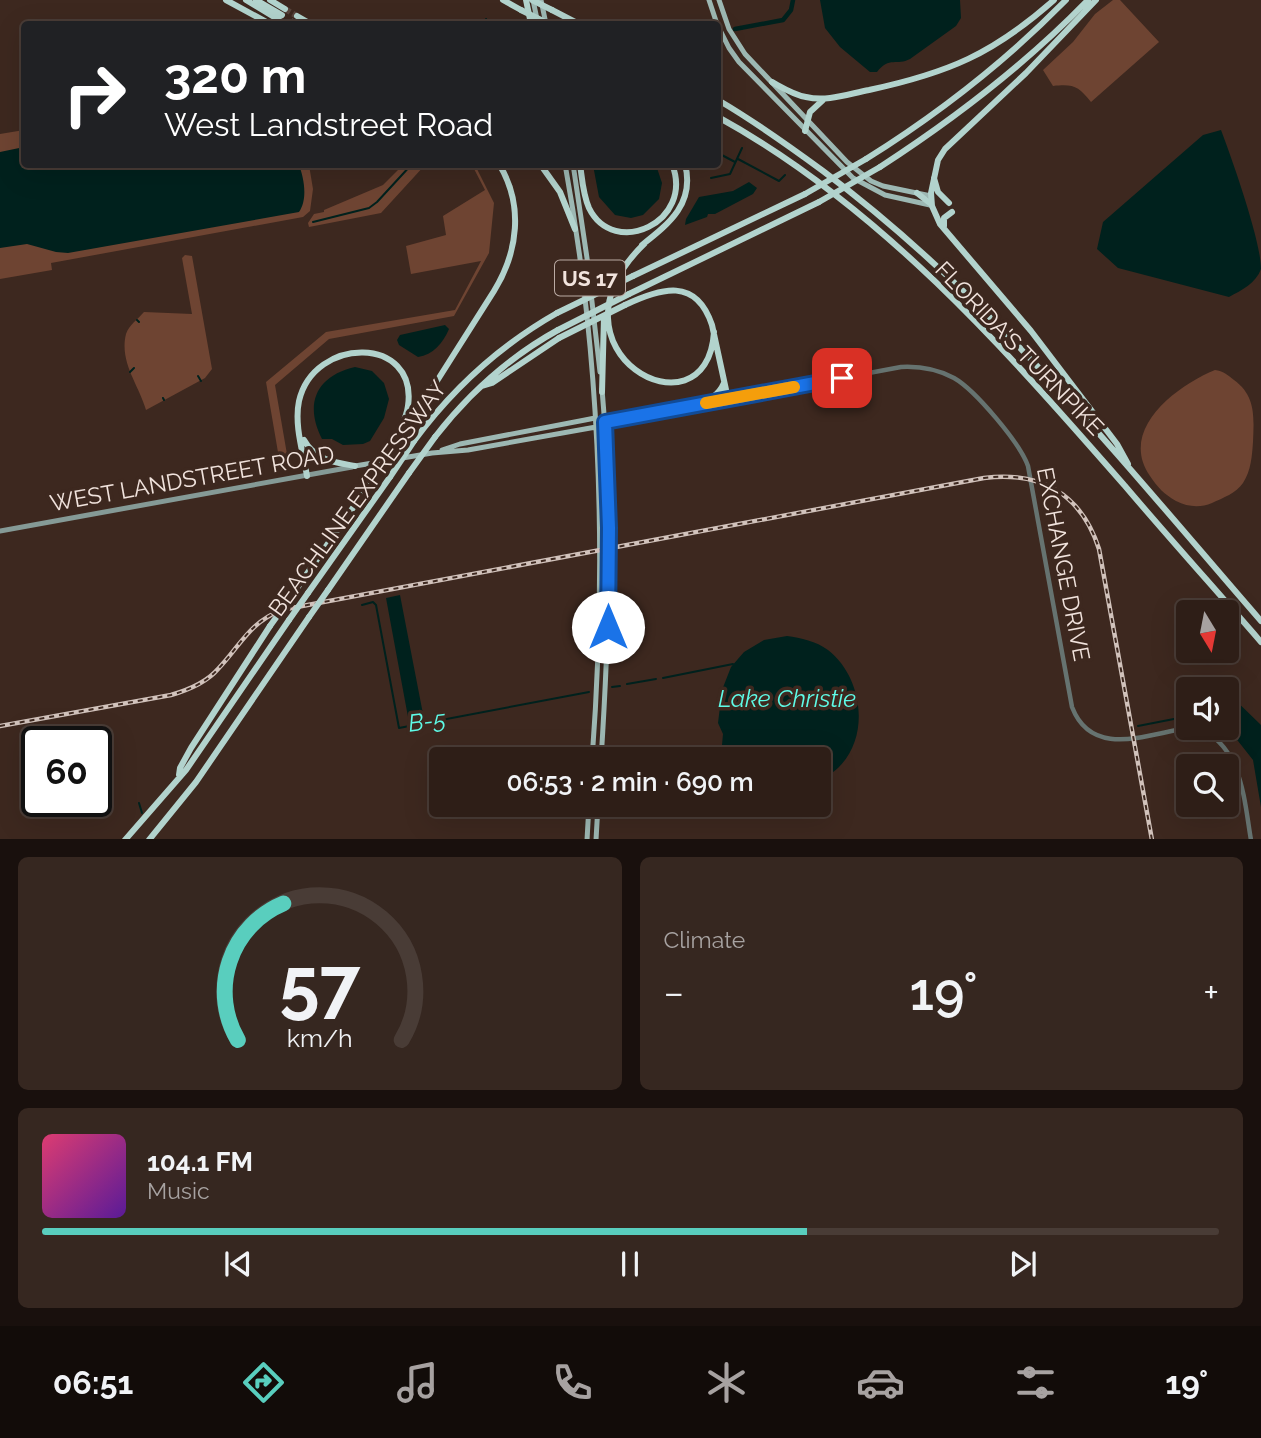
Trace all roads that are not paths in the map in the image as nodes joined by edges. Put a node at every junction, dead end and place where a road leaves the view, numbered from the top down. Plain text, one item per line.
1 (226, 0) edge
2 (233, 0) edge
3 (246, 0) edge
4 (256, 0) edge
5 (270, 0) edge
6 (503, 0) edge
7 (526, 0) edge
8 (533, 0) edge
9 (541, 0) edge
10 (709, 0) edge
11 (719, 0) edge
12 (1054, 0) edge
13 (1066, 0) edge
14 (1088, 0) edge
15 (1096, 0) edge
16 (282, 15) junction
17 (264, 21) edge
18 (264, 21) edge
19 (530, 21) edge
20 (537, 21) edge
21 (541, 21) edge
22 (546, 21) edge
23 (573, 21) edge
24 (716, 21) edge
25 (721, 33) edge
26 (772, 82) junction
27 (825, 99) junction
28 (721, 102) edge
29 (807, 118) junction
30 (721, 119) edge
31 (805, 131) junction
32 (501, 168) edge
33 (543, 168) edge
34 (566, 168) edge
35 (574, 168) edge
36 (581, 168) edge
37 (673, 168) edge
38 (686, 168) edge
39 (934, 172) junction
40 (871, 188) junction
41 (926, 194) junction
42 (949, 203) dead end
43 (932, 206) junction
44 (952, 212) dead end
45 (575, 229) junction
46 (946, 232) junction
47 (645, 243) junction
48 (714, 332) junction
49 (559, 334) junction
50 (901, 367) joint
51 (724, 382) junction
52 (602, 392) junction
53 (728, 399) junction
54 (695, 405) junction
55 (595, 418) junction
56 (605, 422) junction
57 (298, 423) junction
58 (596, 427) junction
59 (394, 445) junction
60 (432, 453) junction
61 (355, 466) junction
62 (1134, 475) junction
63 (307, 476) junction
64 (0, 531) edge
65 (600, 588) junction
66 (609, 607) junction
67 (1261, 621) edge
68 (1261, 642) edge
69 (1176, 730) edge
70 (1214, 740) edge
71 (593, 747) edge
72 (602, 747) edge
73 (179, 777) junction
74 (588, 817) edge
75 (597, 817) edge
76 (124, 839) edge
77 (149, 839) edge
78 (587, 839) edge
79 (596, 839) edge
80 (1251, 839) edge

1 - 17 highway
2 - 18 highway
3 - 16 highway
4 - 16 highway
5 - 16 highway
6 - 21 highway, bridge
7 - 19 highway
8 - 20 main road
8 - 23 highway, bridge
9 - 22 main road
10 - 24 main road
11 - 26 main road
12 - 27 highway
13 - 73 highway, BEACHLINE EXPRESSWAY, bridge
14 - 49 highway, BEACHLINE EXPRESSWAY, bridge
15 - 39 highway
25 - 31 main road
26 - 27 highway
26 - 29 main road
27 - 29 highway
28 - 62 highway, FLORIDA'S TURNPIKE
29 - 31 highway
29 - 41 main road
30 - 68 highway, FLORIDA'S TURNPIKE
31 - 40 main road
32 - 59 highway
33 - 45 highway
34 - 45 main road, US 17
35 - 52 main road, US 17
36 - 37 highway
38 - 47 highway
39 - 41 highway
39 - 42 highway
40 - 41 main road
40 - 43 main road
41 - 43 highway
43 - 46 highway
44 - 46 highway
45 - 55 main road, US 17
46 - 62 highway
47 - 48 highway
47 - 52 highway
48 - 49 highway, bridge
48 - 51 highway
49 - 77 highway, BEACHLINE EXPRESSWAY, bridge
50 - 53 street, WEST LANDSTREET ROAD
50 - 69 street, EXCHANGE DRIVE
51 - 53 highway
51 - 54 highway
52 - 56 main road, US 17
53 - 54 street, WEST LANDSTREET ROAD
54 - 56 main road, WEST LANDSTREET ROAD
55 - 56 main road
55 - 58 main road, US 17
55 - 60 main road, WEST LANDSTREET ROAD
56 - 58 main road, WEST LANDSTREET ROAD
56 - 66 main road, US 17
57 - 59 highway
57 - 61 highway
57 - 63 highway
58 - 60 main road, WEST LANDSTREET ROAD
58 - 65 main road, US 17
59 - 73 highway, bridge
60 - 61 main road, WEST LANDSTREET ROAD
61 - 63 main road, WEST LANDSTREET ROAD
62 - 67 highway, FLORIDA'S TURNPIKE
63 - 64 main road, WEST LANDSTREET ROAD
65 - 66 main road
65 - 71 main road, US 17
66 - 72 main road, US 17
70 - 80 street
73 - 76 highway, BEACHLINE EXPRESSWAY
74 - 78 main road
75 - 79 main road

